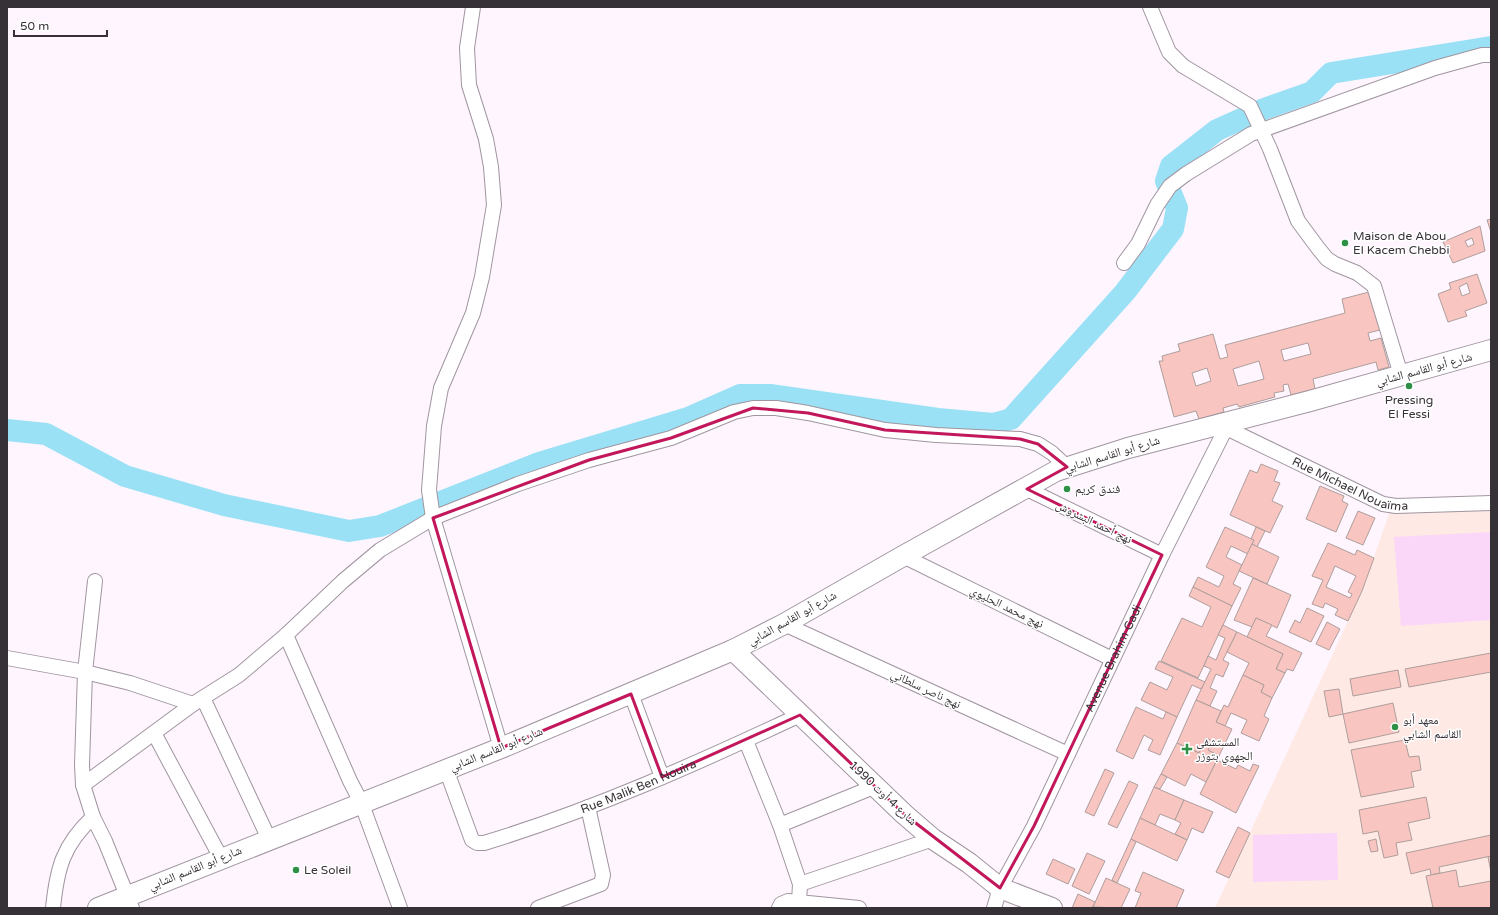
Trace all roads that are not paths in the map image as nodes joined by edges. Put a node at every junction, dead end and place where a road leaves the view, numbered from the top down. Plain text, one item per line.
1 (472, 7) edge
2 (1150, 7) edge
3 (1491, 55) edge
4 (1259, 125) junction
5 (1124, 263) dead end
6 (1491, 350) edge
7 (1401, 375) junction
8 (1222, 426) junction
9 (1067, 467) junction
10 (1027, 489) junction
11 (1491, 503) edge
12 (433, 514) junction
13 (1162, 555) junction
14 (903, 556) junction
15 (95, 580) dead end
16 (784, 624) junction
17 (286, 635) junction
18 (733, 650) junction
19 (7, 658) edge
20 (1112, 659) junction
21 (85, 672) junction
22 (631, 694) junction
23 (198, 701) junction
24 (800, 715) junction
25 (154, 733) junction
26 (746, 741) junction
27 (501, 748) junction
28 (1068, 754) junction
29 (446, 769) junction
30 (662, 777) junction
31 (83, 785) junction
32 (876, 786) junction
33 (361, 802) junction
34 (588, 807) junction
35 (93, 817) junction
36 (780, 825) junction
37 (269, 839) junction
38 (933, 839) junction
39 (222, 858) junction
40 (800, 884) junction
41 (1000, 888) junction
42 (129, 902) edge
43 (800, 902) junction
44 (564, 903) edge
45 (53, 908) edge
46 (98, 908) edge
47 (400, 908) edge
48 (538, 908) edge
49 (779, 908) edge
50 (859, 908) edge
51 (994, 908) edge
52 (1052, 908) edge

1 - 12 street
2 - 4 street
3 - 4 street
4 - 5 street
4 - 7 street
6 - 7 main road, شارع أبو القاسم الشابي
7 - 8 main road, شارع أبو القاسم الشابي
8 - 9 main road, شارع أبو القاسم الشابي
8 - 11 street, Rue Michael Nouaïma
8 - 13 street, Avenue Brahim Gadi
9 - 10 main road, شارع أبو القاسم الشابي
9 - 12 street
10 - 13 street, نهج أحمد البشروش
10 - 14 main road, شارع أبو القاسم الشابي
12 - 17 street
12 - 27 street
13 - 20 street, Avenue Brahim Gadi
14 - 16 main road, شارع أبو القاسم الشابي
14 - 20 street, نهج محمد الحليوي
15 - 21 street
16 - 18 main road, شارع أبو القاسم الشابي
16 - 28 street, نهج ناصر سلطاني
17 - 23 street
17 - 33 street
18 - 22 main road, شارع أبو القاسم الشابي
18 - 24 main road, شارع 4 أوت 1990
19 - 21 street
20 - 28 street, Avenue Brahim Gadi
21 - 23 street
21 - 31 street
22 - 27 main road, شارع أبو القاسم الشابي
22 - 30 street
23 - 25 street
23 - 37 street
24 - 26 street, Rue Malik Ben Nouira
24 - 32 main road, شارع 4 أوت 1990
25 - 31 street
25 - 39 street
26 - 30 street, Rue Malik Ben Nouira
26 - 36 street
27 - 29 main road, شارع أبو القاسم الشابي
28 - 41 street, Avenue Brahim Gadi
29 - 33 main road, شارع أبو القاسم الشابي
29 - 34 street, Rue Malik Ben Nouira
30 - 34 street, Rue Malik Ben Nouira
31 - 35 street
32 - 36 street
32 - 38 main road, شارع 4 أوت 1990
33 - 37 main road, شارع أبو القاسم الشابي
33 - 47 street
34 - 44 street
35 - 42 street
35 - 45 street
36 - 40 street
37 - 39 main road, شارع أبو القاسم الشابي
38 - 40 street
38 - 41 main road, شارع 4 أوت 1990
39 - 42 main road, شارع أبو القاسم الشابي
40 - 43 street
41 - 51 street, Avenue Brahim Gadi
41 - 52 main road, شارع 4 أوت 1990
42 - 46 main road, شارع أبو القاسم الشابي
43 - 49 street
43 - 50 street
44 - 48 street

